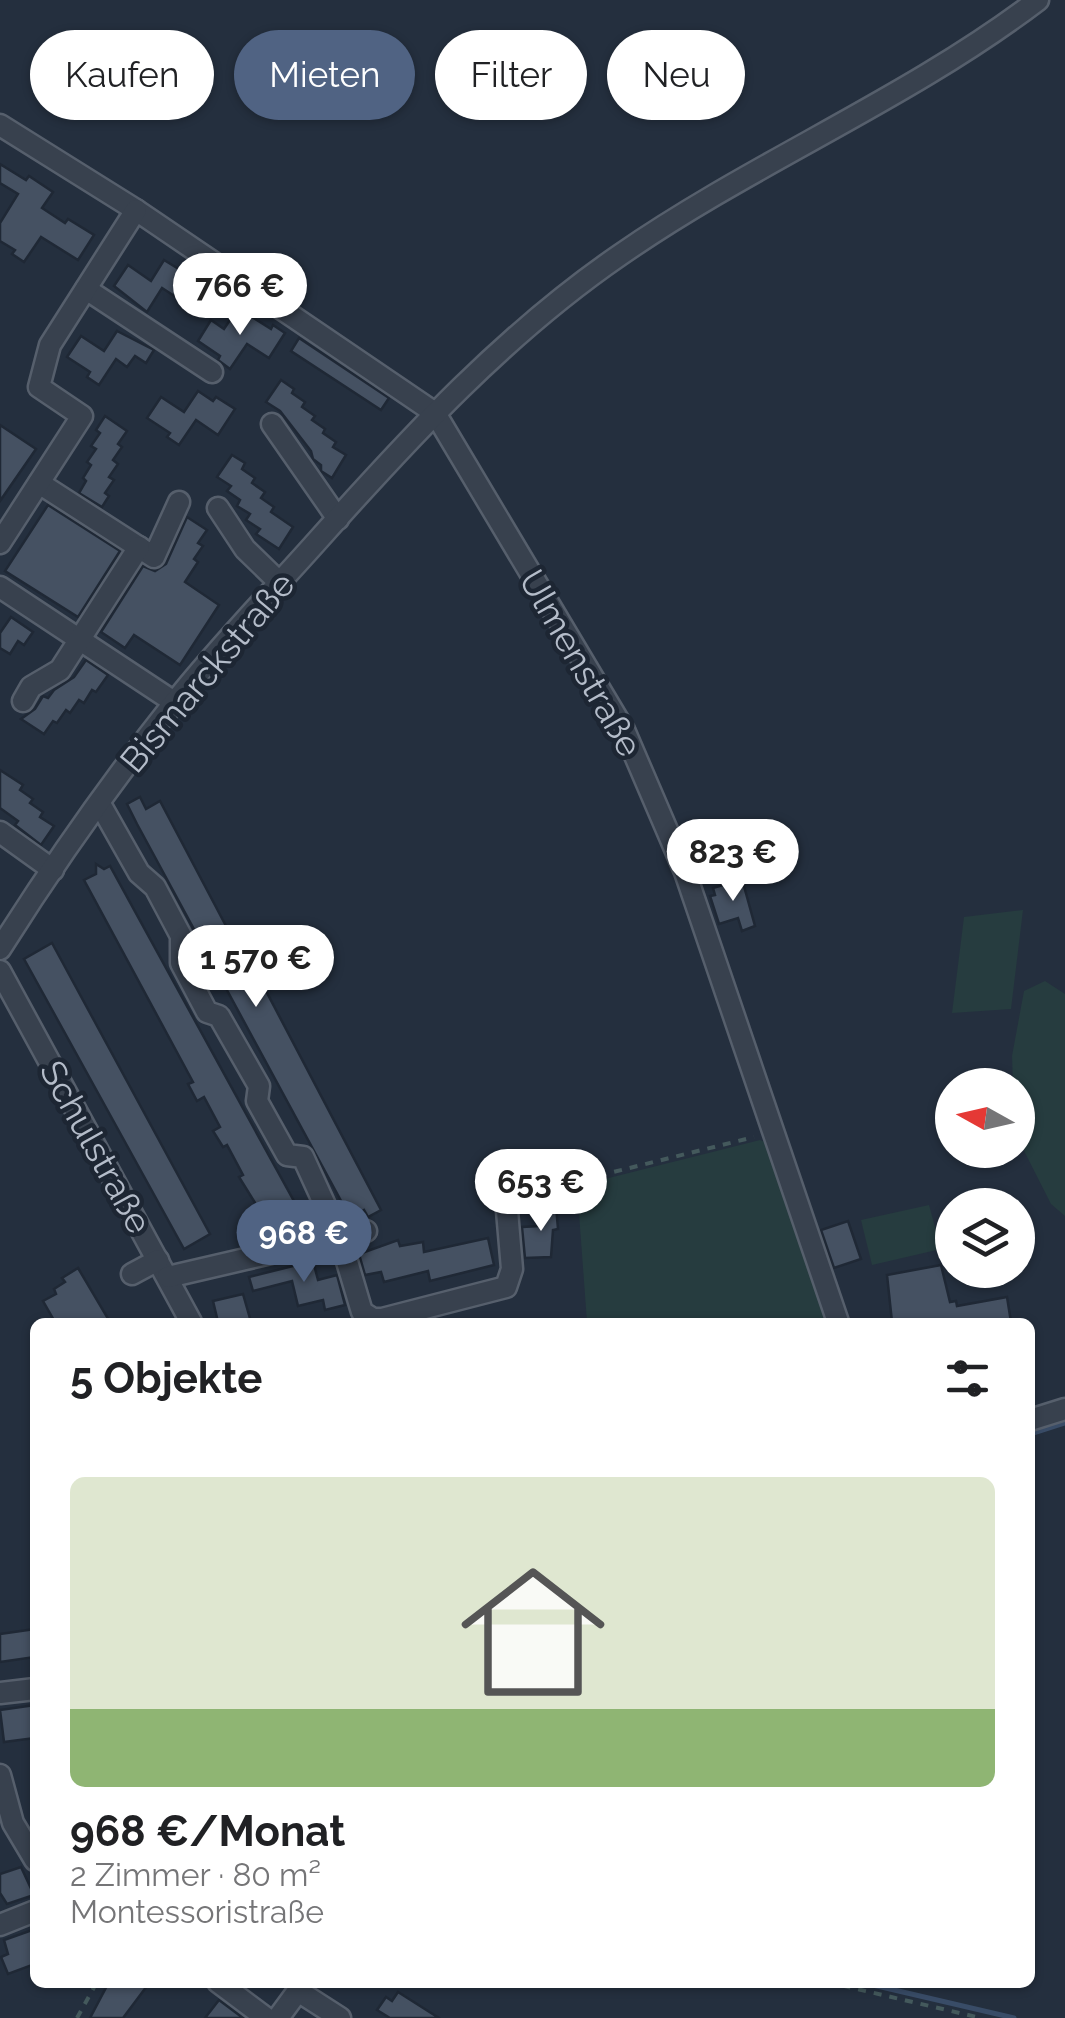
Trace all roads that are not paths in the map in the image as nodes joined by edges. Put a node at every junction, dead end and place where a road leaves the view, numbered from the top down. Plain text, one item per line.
1 (1038, 0) edge
2 (0, 125) edge
3 (136, 210) junction
4 (86, 289) junction
5 (212, 372) dead end
6 (434, 413) junction
7 (272, 424) dead end
8 (39, 483) junction
9 (179, 502) dead end
10 (218, 508) dead end
11 (338, 519) junction
12 (0, 544) edge
13 (139, 547) junction
14 (280, 583) junction
15 (1, 588) edge
16 (80, 639) junction
17 (22, 701) dead end
18 (174, 702) junction
19 (100, 804) junction
20 (0, 832) edge
21 (53, 870) junction
22 (0, 949) edge
23 (0, 971) edge
24 (506, 1199) road end
25 (366, 1231) dead end
26 (340, 1238) junction
27 (163, 1269) junction
28 (132, 1274) dead end
29 (189, 1318) edge
30 (373, 1318) edge
31 (388, 1318) edge
32 (837, 1318) edge
33 (1065, 1410) edge
34 (1035, 1419) edge
35 (30, 1690) edge
36 (0, 1693) edge
37 (0, 1775) edge
38 (30, 1851) edge
39 (30, 1913) edge
40 (0, 1925) edge
41 (226, 1988) edge
42 (300, 1988) edge
43 (302, 1988) edge
44 (266, 2018) edge
45 (278, 2018) edge
46 (340, 2018) edge

1 - 6 street, Bismarckstraße
2 - 3 street
3 - 4 street
3 - 6 street
4 - 5 street
4 - 8 street
6 - 11 street, Bismarckstraße
6 - 32 street, Ulmenstraße
7 - 11 street
8 - 12 street
8 - 13 street
9 - 13 street
10 - 14 street
11 - 14 street, Bismarckstraße
13 - 16 street
14 - 18 street, Bismarckstraße
15 - 16 street
16 - 17 street
16 - 18 street
18 - 19 street, Bismarckstraße
19 - 21 street, Bismarckstraße
19 - 26 street
20 - 21 street
21 - 22 street, Bismarckstraße
23 - 27 street, Schulstraße
24 - 31 street
25 - 26 street
26 - 27 street
26 - 30 street
27 - 28 street
27 - 29 street, Schulstraße
33 - 34 street
35 - 36 street
37 - 38 street
39 - 40 street
41 - 44 street
42 - 45 street
43 - 46 street

